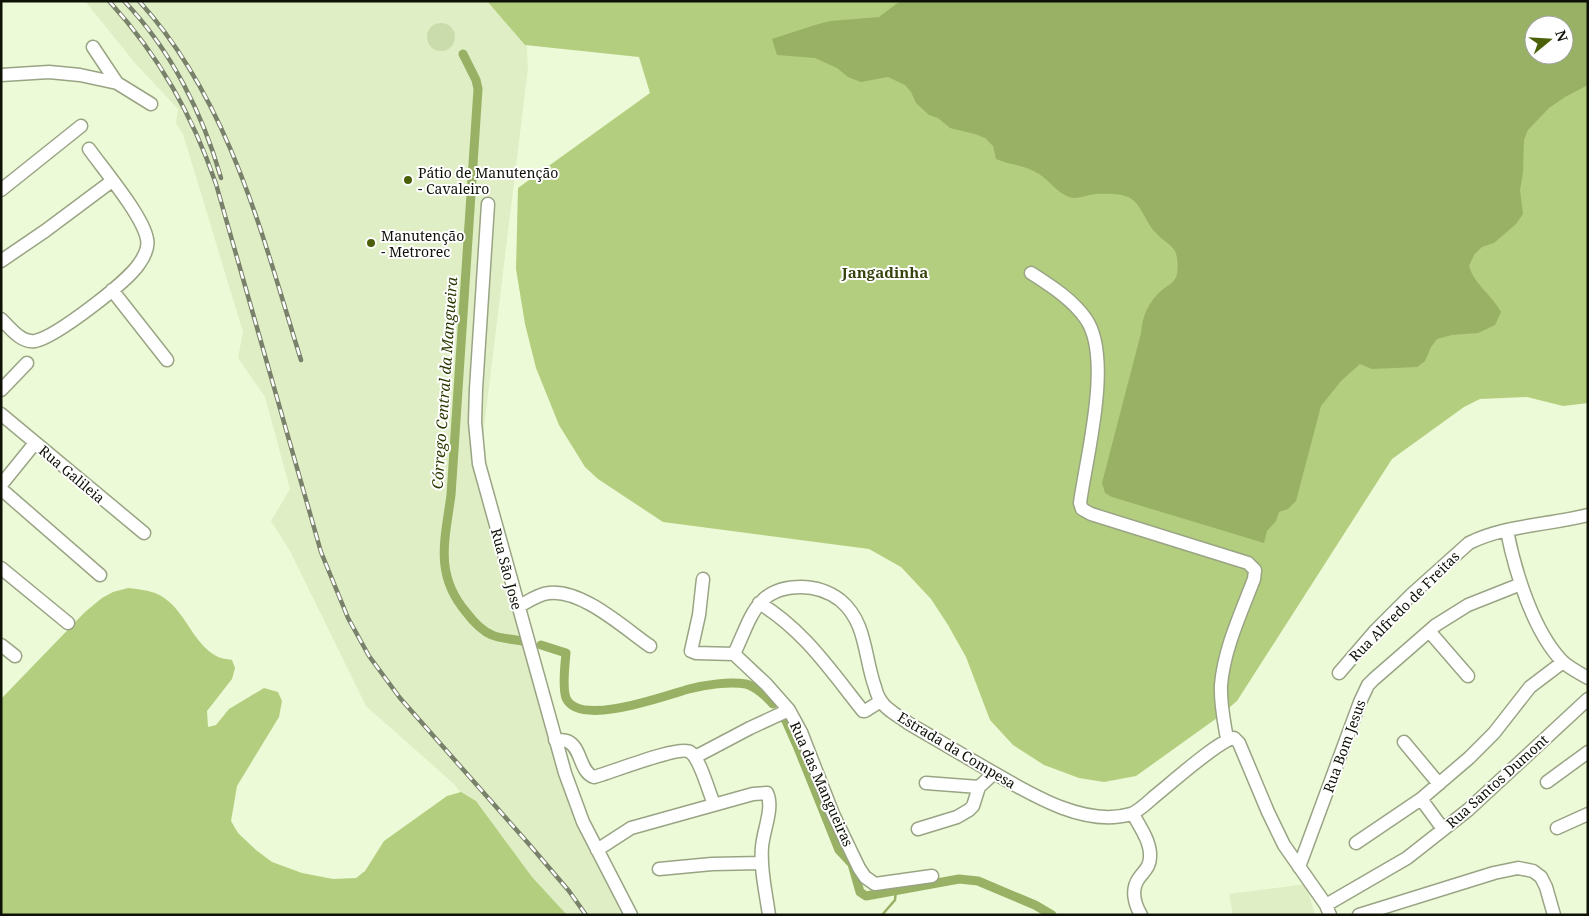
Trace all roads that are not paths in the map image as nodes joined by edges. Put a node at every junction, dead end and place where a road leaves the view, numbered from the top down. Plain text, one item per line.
1 (93, 47) dead end
2 (1, 75) edge
3 (117, 83) junction
4 (151, 104) dead end
5 (81, 126) dead end
6 (89, 150) dead end
7 (112, 181) junction
8 (1, 190) edge
9 (488, 204) dead end
10 (1, 261) edge
11 (1031, 273) dead end
12 (112, 290) junction
13 (1, 319) edge
14 (167, 360) dead end
15 (27, 364) dead end
16 (1, 390) edge
17 (1, 414) edge
18 (35, 443) junction
19 (1, 487) edge
20 (1588, 515) edge
21 (1508, 531) junction
22 (144, 533) dead end
23 (1, 568) edge
24 (100, 575) dead end
25 (703, 580) dead end
26 (1521, 584) junction
27 (759, 603) junction
28 (518, 607) junction
29 (68, 623) dead end
30 (1428, 631) junction
31 (1, 645) edge
32 (650, 646) dead end
33 (734, 654) junction
34 (15, 656) dead end
35 (1563, 662) junction
36 (1339, 673) dead end
37 (1468, 676) dead end
38 (1588, 678) edge
39 (1588, 699) edge
40 (881, 701) junction
41 (788, 710) junction
42 (1230, 738) junction
43 (555, 740) junction
44 (1404, 742) dead end
45 (1588, 752) edge
46 (695, 756) junction
47 (994, 773) junction
48 (1548, 782) dead end
49 (926, 783) dead end
50 (1439, 784) junction
51 (979, 787) junction
52 (1421, 799) junction
53 (714, 804) junction
54 (1133, 814) junction
55 (1588, 814) edge
56 (1557, 828) dead end
57 (918, 829) dead end
58 (1443, 830) junction
59 (1356, 843) dead end
60 (598, 850) junction
61 (762, 863) junction
62 (1299, 867) junction
63 (659, 869) dead end
64 (932, 876) dead end
65 (1328, 910) edge
66 (631, 915) edge
67 (769, 915) edge
68 (1140, 915) edge
69 (1359, 915) edge
70 (1554, 915) edge

1 - 3 street
2 - 3 street
3 - 4 street
5 - 8 street
6 - 7 street
7 - 10 street
7 - 12 street
9 - 28 street, Rua São Jose
11 - 42 street
12 - 13 street
12 - 14 street
15 - 16 street
17 - 18 street, Rua Galileia
18 - 19 street
18 - 22 street, Rua Galileia
19 - 24 street
20 - 21 street, Rua Alfredo de Freitas
21 - 26 street
21 - 36 street, Rua Alfredo de Freitas
23 - 29 street
25 - 33 street
26 - 30 street, Rua Bom Jesus
26 - 35 street
27 - 33 street
27 - 40 street
27 - 40 street, Estrada da Compesa
28 - 32 street
28 - 43 street, Rua São Jose
30 - 37 street
30 - 62 street, Rua Bom Jesus
31 - 34 street
33 - 41 street, Rua das Mangueiras
35 - 38 street
35 - 50 street
39 - 58 street, Rua Santos Dumont
40 - 47 street, Estrada da Compesa
41 - 46 street
41 - 64 street, Rua das Mangueiras
42 - 54 street
42 - 62 street
43 - 46 street
43 - 60 street, Rua São Jose
44 - 50 street
45 - 48 street
46 - 53 street
47 - 51 street
47 - 54 street, Estrada da Compesa
49 - 51 street
50 - 52 street
51 - 57 street
52 - 58 street
52 - 59 street
53 - 60 street
53 - 61 street
54 - 68 street
55 - 56 street
58 - 65 street, Rua Santos Dumont
60 - 66 street, Rua São Jose
61 - 63 street
61 - 67 street
62 - 65 street
69 - 70 street

